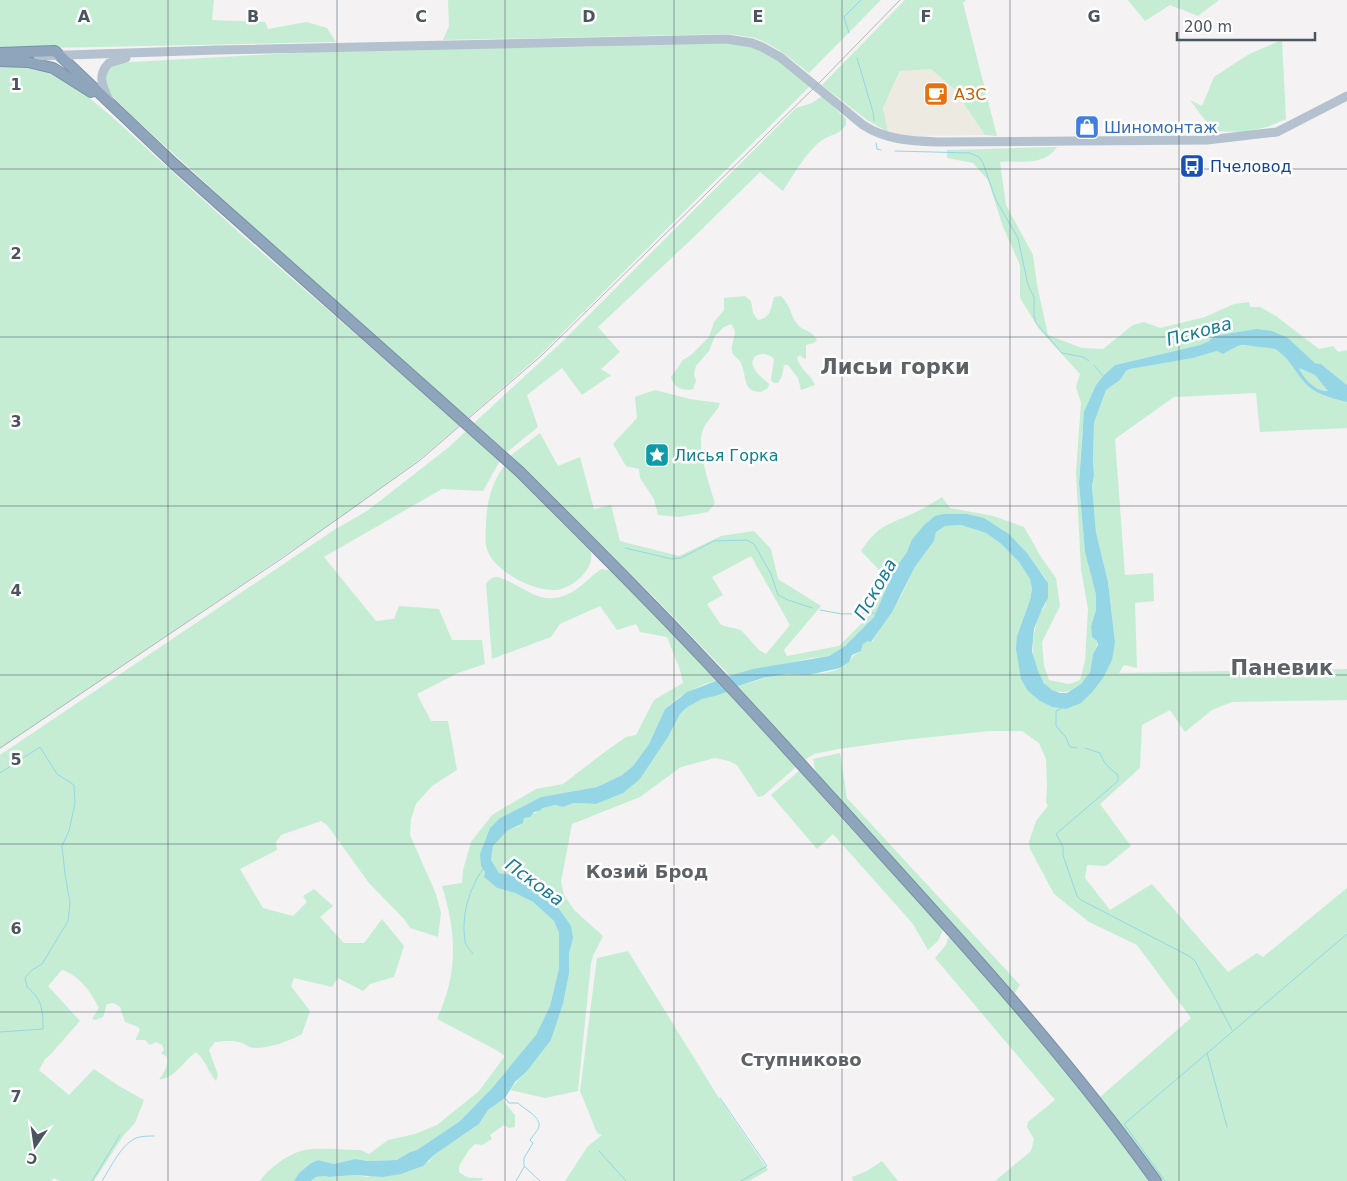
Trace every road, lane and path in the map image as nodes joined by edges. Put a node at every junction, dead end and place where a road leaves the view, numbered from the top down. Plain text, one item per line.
1 (199, 51) junction
2 (0, 53) edge
3 (76, 55) junction
4 (60, 56) junction
5 (0, 57) edge
6 (0, 61) edge
7 (85, 88) junction
8 (1347, 96) edge
9 (113, 107) junction
10 (1156, 1181) edge

1 - 3 main road
1 - 8 main road
1 - 9 main road
2 - 4 highway
3 - 4 main road
3 - 4 main road
4 - 5 main road
4 - 7 main road
4 - 9 highway
6 - 7 highway
7 - 9 highway
9 - 10 highway, bridge

